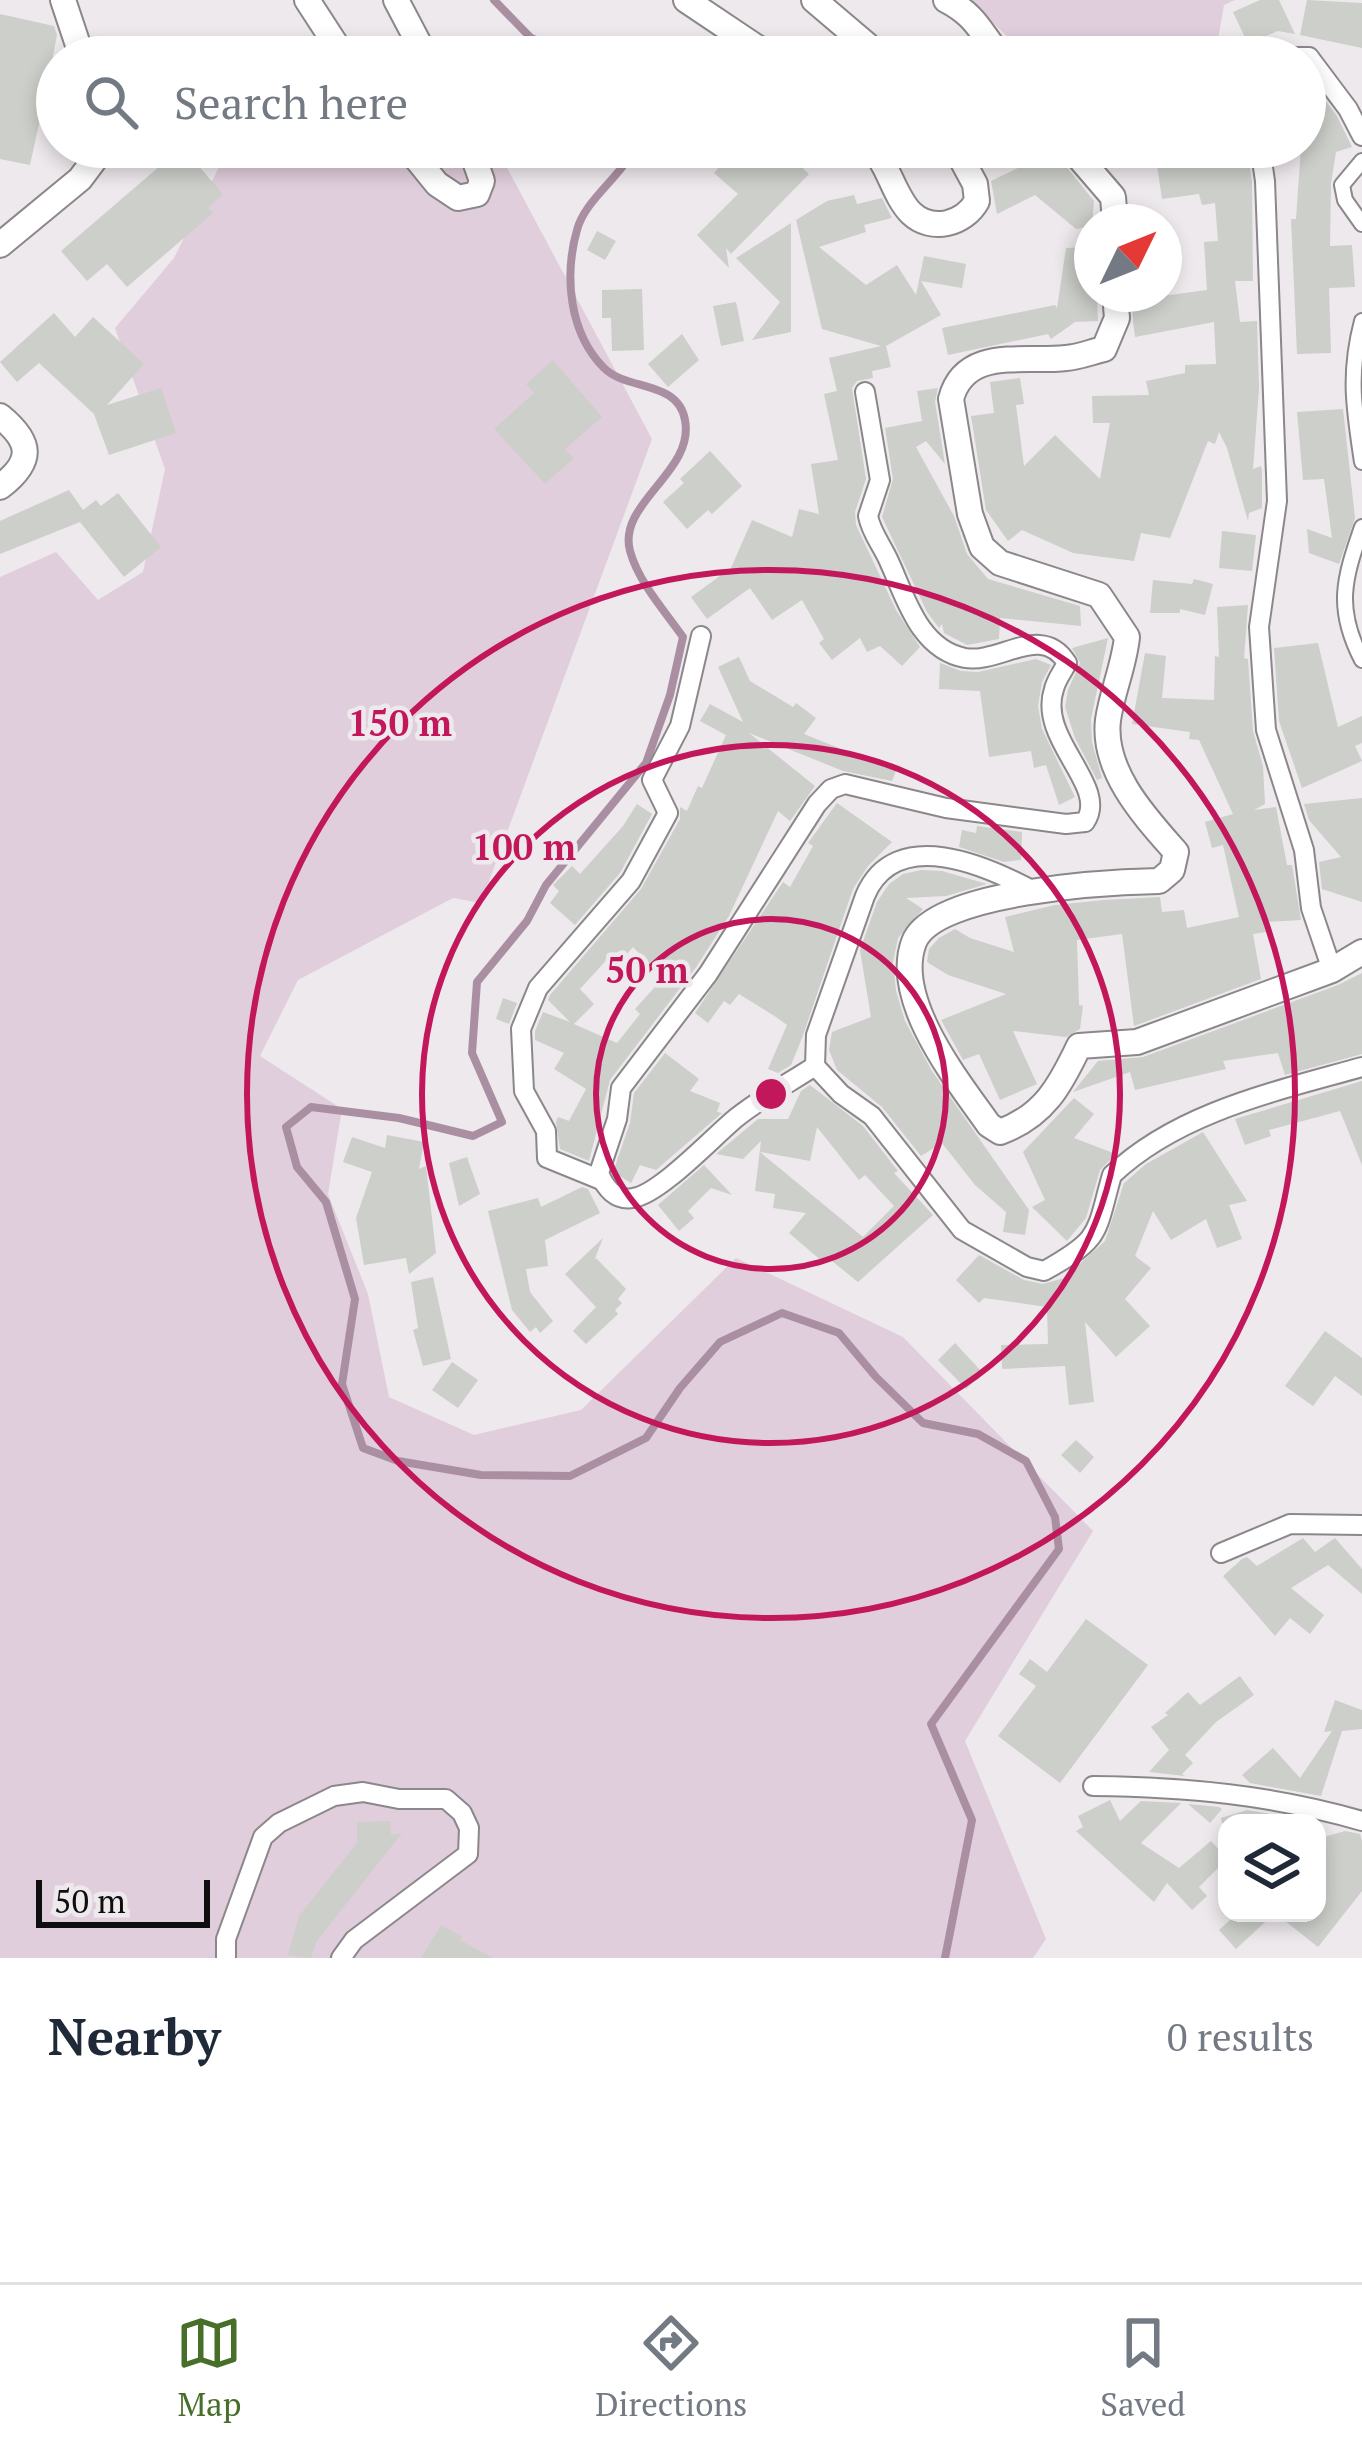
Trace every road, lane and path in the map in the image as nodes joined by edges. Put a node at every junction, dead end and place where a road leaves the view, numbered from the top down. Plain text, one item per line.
1 (63, 0) edge
2 (307, 0) edge
3 (396, 0) edge
4 (686, 0) edge
5 (814, 0) edge
6 (946, 0) edge
7 (75, 36) edge
8 (330, 36) edge
9 (414, 36) edge
10 (740, 36) edge
11 (856, 36) edge
12 (985, 36) edge
13 (1326, 80) edge
14 (1362, 136) edge
15 (1362, 161) edge
16 (88, 168) edge
17 (424, 168) edge
18 (477, 168) edge
19 (884, 168) edge
20 (966, 168) edge
21 (1088, 168) edge
22 (1262, 168) edge
23 (1113, 204) edge
24 (1362, 224) edge
25 (0, 245) edge
26 (1116, 312) edge
27 (1362, 321) edge
28 (866, 392) dead end
29 (0, 416) edge
30 (1362, 463) edge
31 (0, 487) edge
32 (1362, 526) edge
33 (700, 636) dead end
34 (1362, 660) edge
35 (1036, 893) junction
36 (1362, 952) edge
37 (1332, 970) junction
38 (815, 1066) junction
39 (1362, 1067) edge
40 (601, 1180) junction
41 (1362, 1525) edge
42 (1221, 1553) dead end
43 (1093, 1786) dead end
44 (1362, 1821) edge
45 (226, 1958) edge
46 (341, 1958) edge

1 - 7 street
2 - 8 street
3 - 9 street
4 - 10 street
5 - 11 street
6 - 12 street
13 - 14 street
15 - 24 street
16 - 25 street
17 - 18 street
19 - 20 street
21 - 23 street
22 - 37 street
26 - 35 street
27 - 30 street
28 - 40 street
29 - 31 street
32 - 34 street
33 - 40 street
35 - 37 street
35 - 38 street
36 - 37 street
38 - 39 street
38 - 40 street
41 - 42 street
43 - 44 street
45 - 46 street

